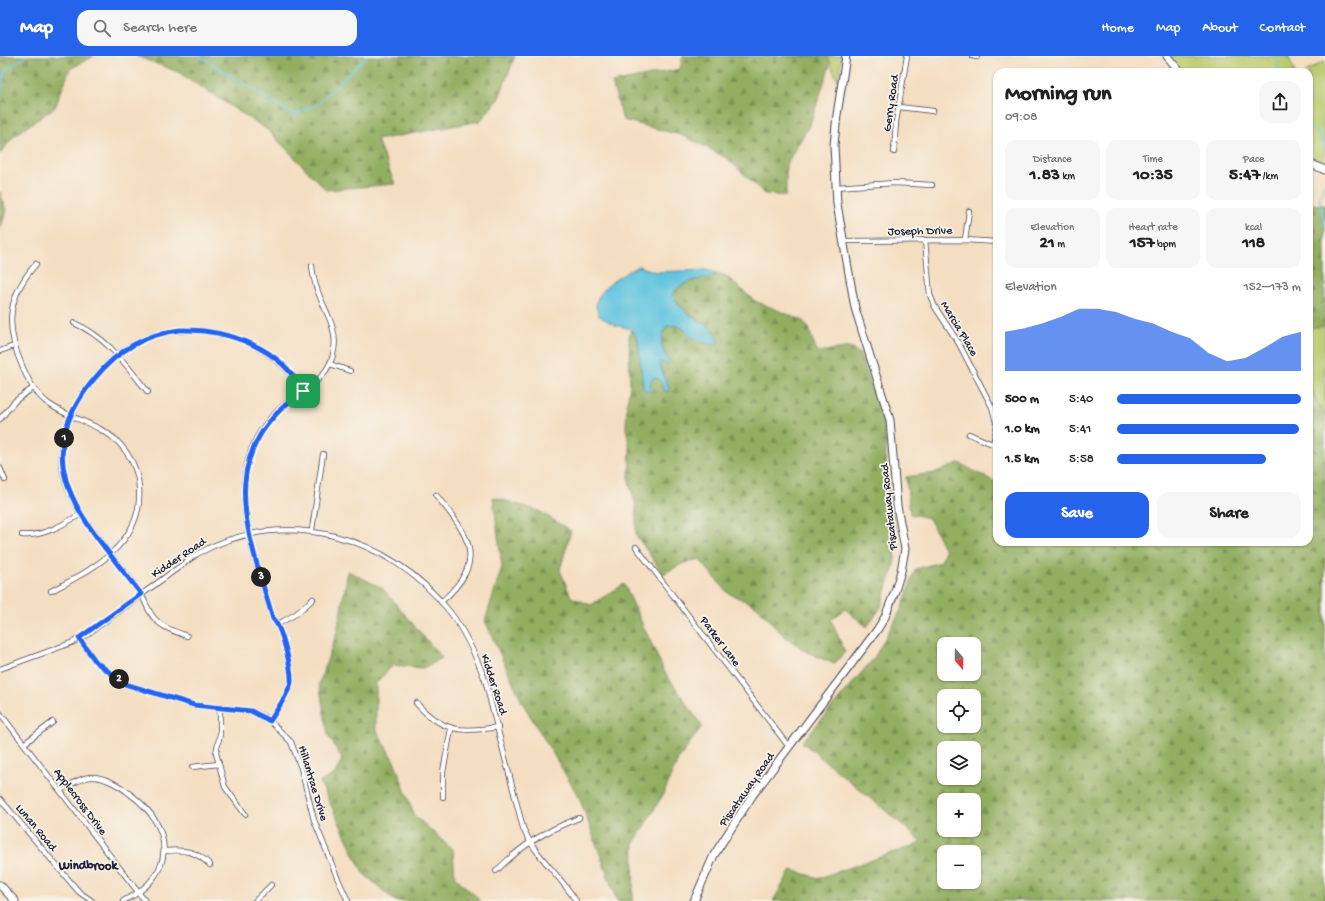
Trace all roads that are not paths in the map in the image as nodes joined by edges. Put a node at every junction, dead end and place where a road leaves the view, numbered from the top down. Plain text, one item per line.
1 (846, 56) edge
2 (907, 56) edge
3 (1167, 56) edge
4 (1177, 68) edge
5 (899, 107) junction
6 (933, 111) dead end
7 (894, 152) dead end
8 (1313, 164) edge
9 (1325, 170) edge
10 (932, 185) dead end
11 (836, 187) junction
12 (969, 211) dead end
13 (925, 240) junction
14 (966, 240) junction
15 (844, 241) junction
16 (993, 242) edge
17 (36, 264) dead end
18 (312, 266) dead end
19 (74, 323) dead end
20 (14, 346) junction
21 (0, 351) edge
22 (117, 354) junction
23 (330, 364) junction
24 (350, 371) dead end
25 (33, 388) junction
26 (303, 391) junction
27 (148, 392) dead end
28 (993, 412) edge
29 (70, 416) junction
30 (0, 419) edge
31 (969, 434) dead end
32 (993, 444) edge
33 (323, 454) dead end
34 (0, 468) edge
35 (5, 480) dead end
36 (436, 495) dead end
37 (81, 514) junction
38 (312, 530) junction
39 (249, 533) junction
40 (22, 536) dead end
41 (636, 547) dead end
42 (110, 554) junction
43 (51, 591) dead end
44 (141, 594) junction
45 (313, 599) dead end
46 (441, 602) junction
47 (278, 624) junction
48 (187, 636) dead end
49 (79, 638) junction
50 (0, 670) edge
51 (416, 703) dead end
52 (220, 708) junction
53 (0, 713) edge
54 (270, 721) junction
55 (53, 722) dead end
56 (498, 727) junction
57 (450, 729) junction
58 (25, 743) junction
59 (789, 747) junction
60 (219, 764) junction
61 (192, 767) dead end
62 (61, 790) junction
63 (443, 797) dead end
64 (0, 799) edge
65 (245, 814) dead end
66 (579, 818) dead end
67 (530, 841) junction
68 (165, 851) junction
69 (210, 864) dead end
70 (496, 871) dead end
71 (0, 885) edge
72 (271, 885) dead end
73 (139, 892) junction
74 (15, 901) edge
75 (92, 901) edge
76 (123, 901) edge
77 (145, 901) edge
78 (255, 901) edge
79 (348, 901) edge
80 (576, 901) edge
81 (694, 901) edge

1 - 11 main road, Piscataway Road
2 - 5 street, Gerry Road
3 - 4 main road
5 - 6 street
5 - 7 street, Gerry Road
8 - 9 main road
10 - 11 street
11 - 15 main road, Piscataway Road
12 - 14 street
13 - 14 street, Joseph Drive
13 - 15 street, Joseph Drive
13 - 28 street, Marcia Place
14 - 16 street, Joseph Drive
15 - 59 main road, Piscataway Road
17 - 20 street
18 - 23 street
19 - 22 street
20 - 21 street
20 - 25 street
22 - 26 street
22 - 27 street
22 - 29 street
23 - 24 street
23 - 26 street
25 - 29 street
25 - 30 street
26 - 39 street
29 - 37 street
29 - 42 street
31 - 32 street
33 - 38 street
34 - 35 street
36 - 46 street
37 - 40 street
37 - 42 street
38 - 39 street, Kidder Road
38 - 46 street, Kidder Road
39 - 44 street, Kidder Road
39 - 47 street
41 - 59 street, Parker Lane
42 - 43 street
42 - 44 street
44 - 48 street
44 - 49 street, Kidder Road
45 - 47 street
46 - 56 street, Kidder Road
47 - 54 street
49 - 50 street, Kidder Road
49 - 52 street, Hillantrae Drive
51 - 57 street
52 - 54 street, Hillantrae Drive
52 - 60 street
53 - 58 street, Applecross Drive
54 - 79 street, Hillantrae Drive
55 - 58 street
56 - 57 street
56 - 67 street, Kidder Road
57 - 63 street
58 - 62 street, Applecross Drive
59 - 81 main road, Piscataway Road
60 - 61 street
60 - 65 street
62 - 68 street
62 - 73 street, Applecross Drive
64 - 75 street, Lunan Road
66 - 67 street
67 - 70 street
67 - 80 street, Kidder Road
68 - 69 street
68 - 73 street
71 - 74 main road
72 - 78 street
73 - 76 street
73 - 77 street, Applecross Drive

